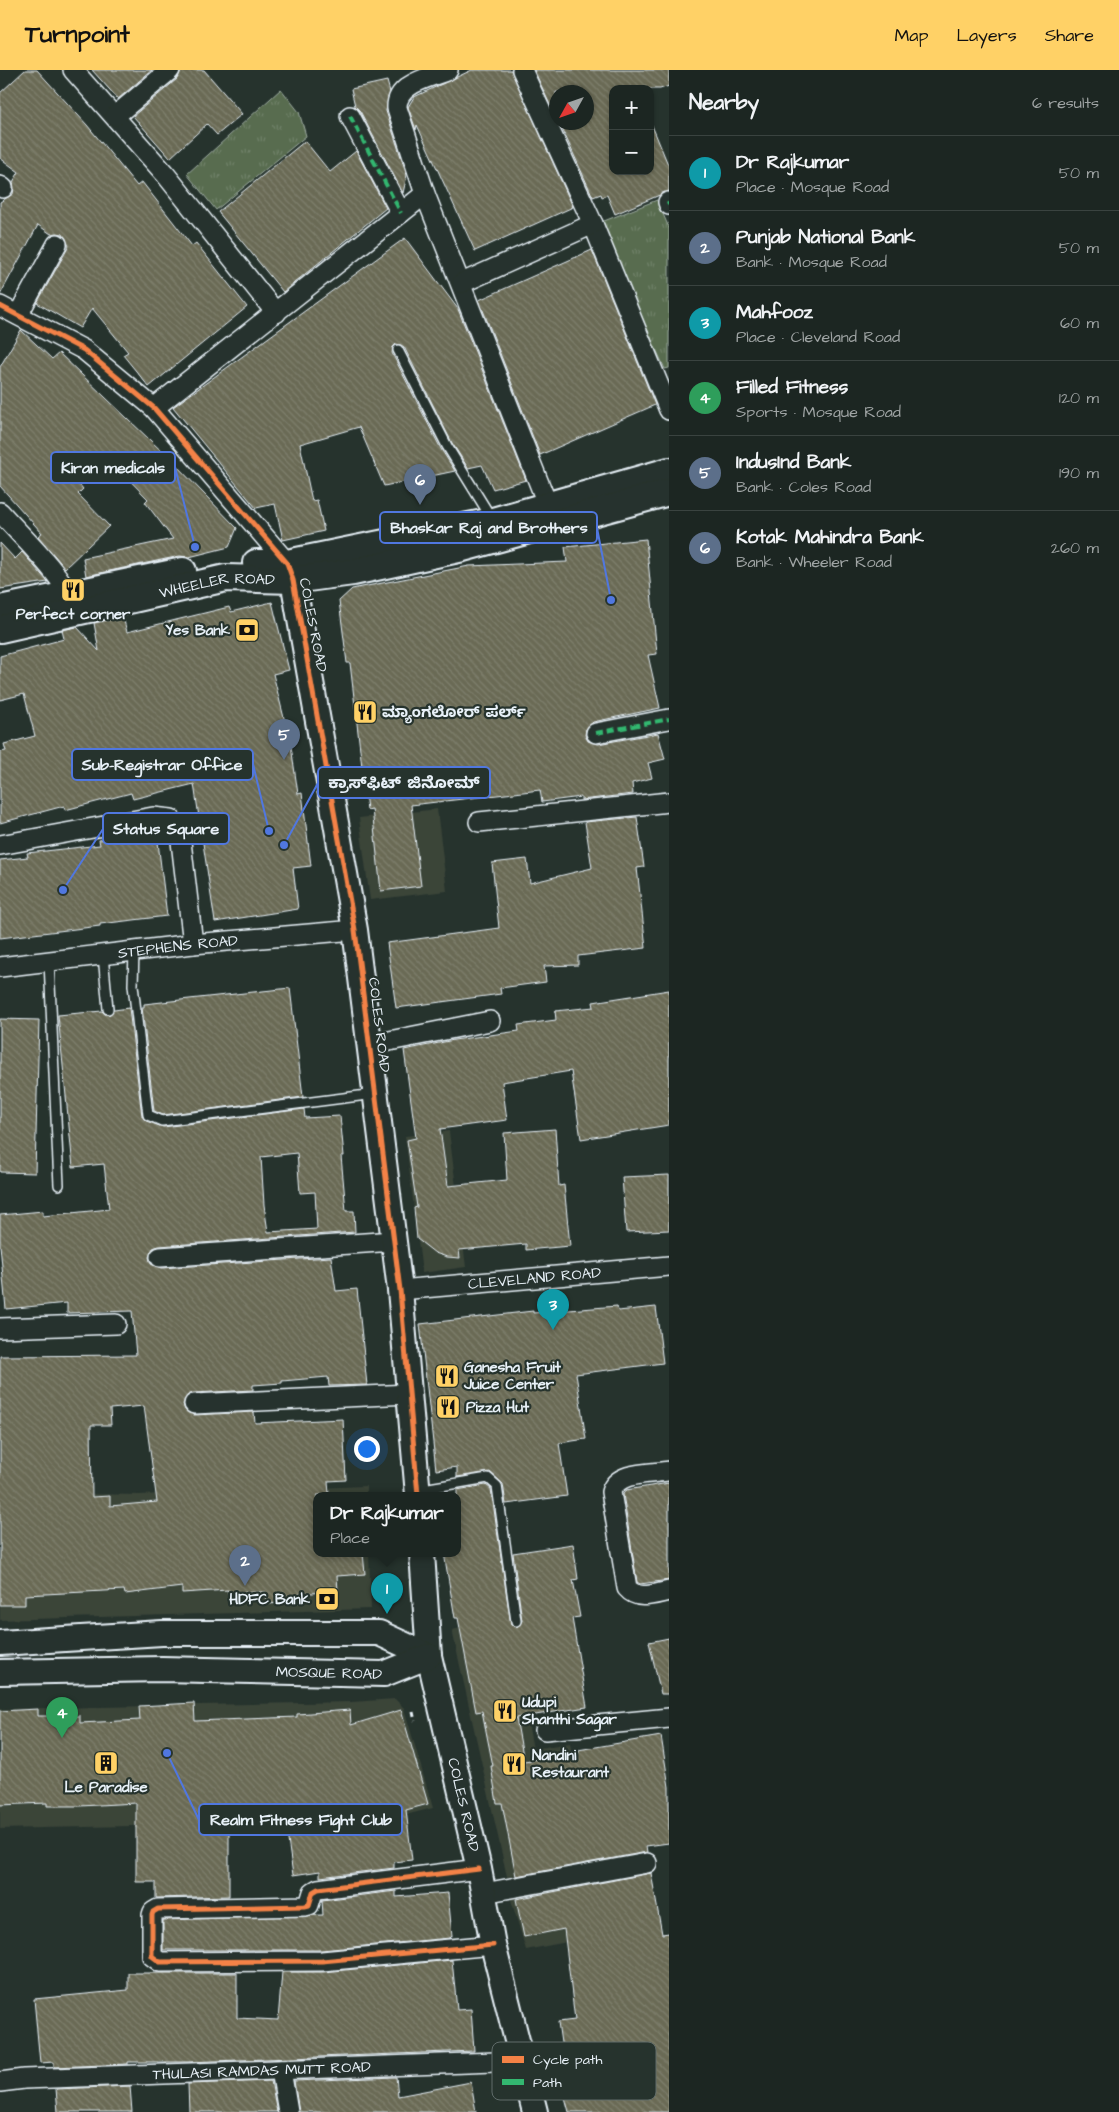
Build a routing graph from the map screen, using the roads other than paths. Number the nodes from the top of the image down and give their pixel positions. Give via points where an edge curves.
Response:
1 (73, 70) edge
2 (170, 70) edge
3 (448, 70) edge
4 (522, 70) edge
5 (115, 116) junction
6 (350, 116) dead end
7 (425, 194) junction
8 (401, 213) junction
9 (593, 224) junction
10 (57, 244) dead end
11 (462, 283) junction
12 (0, 306) edge
13 (276, 313) junction
14 (18, 315) junction
15 (398, 350) dead end
16 (154, 408) junction
17 (669, 410) edge
18 (669, 471) edge
19 (669, 492) edge
20 (548, 506) junction
21 (0, 512) edge
22 (493, 521) junction
23 (290, 571) junction
24 (74, 604) junction
25 (0, 609) edge
26 (0, 629) edge
27 (669, 719) edge
28 (596, 733) dead end
29 (669, 802) edge
30 (479, 822) dead end
31 (0, 845) edge
32 (355, 930) junction
33 (193, 944) junction
34 (134, 951) junction
35 (103, 955) junction
36 (49, 961) junction
37 (0, 967) edge
38 (108, 1009) dead end
39 (490, 1021) dead end
40 (369, 1045) junction
41 (375, 1094) junction
42 (59, 1185) dead end
43 (394, 1241) junction
44 (160, 1257) dead end
45 (669, 1266) edge
46 (400, 1290) junction
47 (116, 1324) dead end
48 (0, 1328) edge
49 (409, 1394) junction
50 (194, 1404) dead end
51 (669, 1471) edge
52 (417, 1492) edge
53 (422, 1557) edge
54 (669, 1591) edge
55 (516, 1621) dead end
56 (0, 1642) edge
57 (429, 1656) junction
58 (0, 1672) edge
59 (669, 1718) edge
60 (545, 1730) dead end
61 (647, 1863) dead end
62 (479, 1869) junction
63 (484, 1893) junction
64 (493, 1945) junction
65 (518, 2042) edge
66 (492, 2062) edge
67 (281, 2070) junction
68 (0, 2082) edge
69 (288, 2112) edge

1 - 5 street
2 - 5 street
3 - 7 street via 405,88 397,101
4 - 9 street
5 - 13 street
6 - 8 street
7 - 8 street
7 - 11 street
8 - 13 street
9 - 11 street
9 - 17 street
10 - 14 street
11 - 20 street
12 - 14 street
13 - 16 street
14 - 16 street via 84,350
15 - 22 lane via 447,446
16 - 23 street
18 - 20 main road, WHEELER ROAD
19 - 23 main road, WHEELER ROAD via 463,548 353,572
20 - 22 main road, WHEELER ROAD
21 - 24 street via 45,562
22 - 23 main road, WHEELER ROAD
23 - 24 main road, WHEELER ROAD via 226,563 132,580
23 - 32 street, COLES ROAD
24 - 25 main road, WHEELER ROAD
24 - 26 main road, WHEELER ROAD
27 - 28 street
29 - 30 street
31 - 33 street via 153,817 171,819 180,833
32 - 33 street, STEPHENS ROAD
32 - 40 street, COLES ROAD
33 - 34 street, STEPHENS ROAD
34 - 35 street, STEPHENS ROAD
34 - 41 lane via 133,985 148,1115 162,1120
35 - 36 street, STEPHENS ROAD
35 - 38 lane
36 - 37 street, STEPHENS ROAD
36 - 42 lane
39 - 40 street
40 - 41 street, COLES ROAD
41 - 43 street, COLES ROAD
43 - 44 street
43 - 46 street, COLES ROAD
45 - 46 street, CLEVELAND ROAD
46 - 49 street, COLES ROAD
47 - 48 street
49 - 50 street
49 - 52 street, COLES ROAD
51 - 54 street via 621,1478 611,1492 627,1588 638,1596
52 - 55 lane via 488,1478 497,1486
53 - 57 street, COLES ROAD
56 - 57 street via 162,1633 379,1633
57 - 58 street, MOSQUE ROAD via 384,1674 162,1668
57 - 62 street, COLES ROAD
59 - 60 street
61 - 63 street
62 - 63 street, COLES ROAD
62 - 64 street via 318,1888 310,1905 304,1906 158,1909 152,1915 152,1956 160,1962 322,1961
63 - 64 street, COLES ROAD
64 - 65 street, COLES ROAD
66 - 67 street, THULASI RAMDAS MUTT ROAD
67 - 68 street, THULASI RAMDAS MUTT ROAD
67 - 69 street

